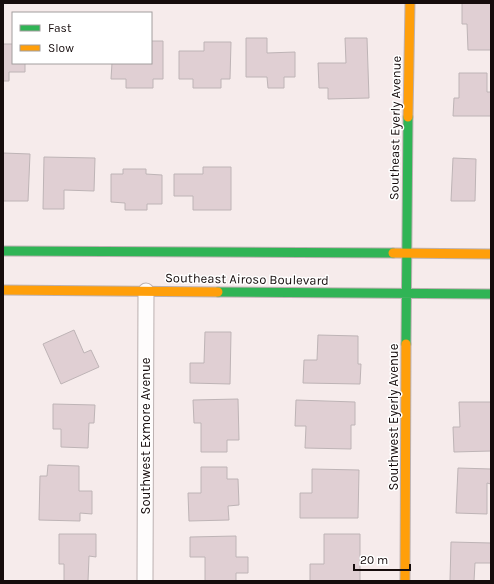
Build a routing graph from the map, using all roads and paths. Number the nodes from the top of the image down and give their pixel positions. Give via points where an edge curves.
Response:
1 (410, 3) edge
2 (3, 251) edge
3 (406, 253) junction
4 (491, 254) edge
5 (3, 290) edge
6 (146, 291) junction
7 (406, 294) junction
8 (491, 294) edge
9 (145, 581) edge
10 (405, 581) edge

1 - 3 main road, Southeast Eyerly Avenue
2 - 3 main road, Southeast Airoso Boulevard
3 - 4 main road, Southeast Airoso Boulevard
3 - 7 main road, Southwest Eyerly Avenue
5 - 6 main road, Southeast Airoso Boulevard
6 - 7 main road, Southeast Airoso Boulevard
6 - 9 street, Southwest Exmore Avenue
7 - 8 main road, Southeast Airoso Boulevard
7 - 10 main road, Southwest Eyerly Avenue

